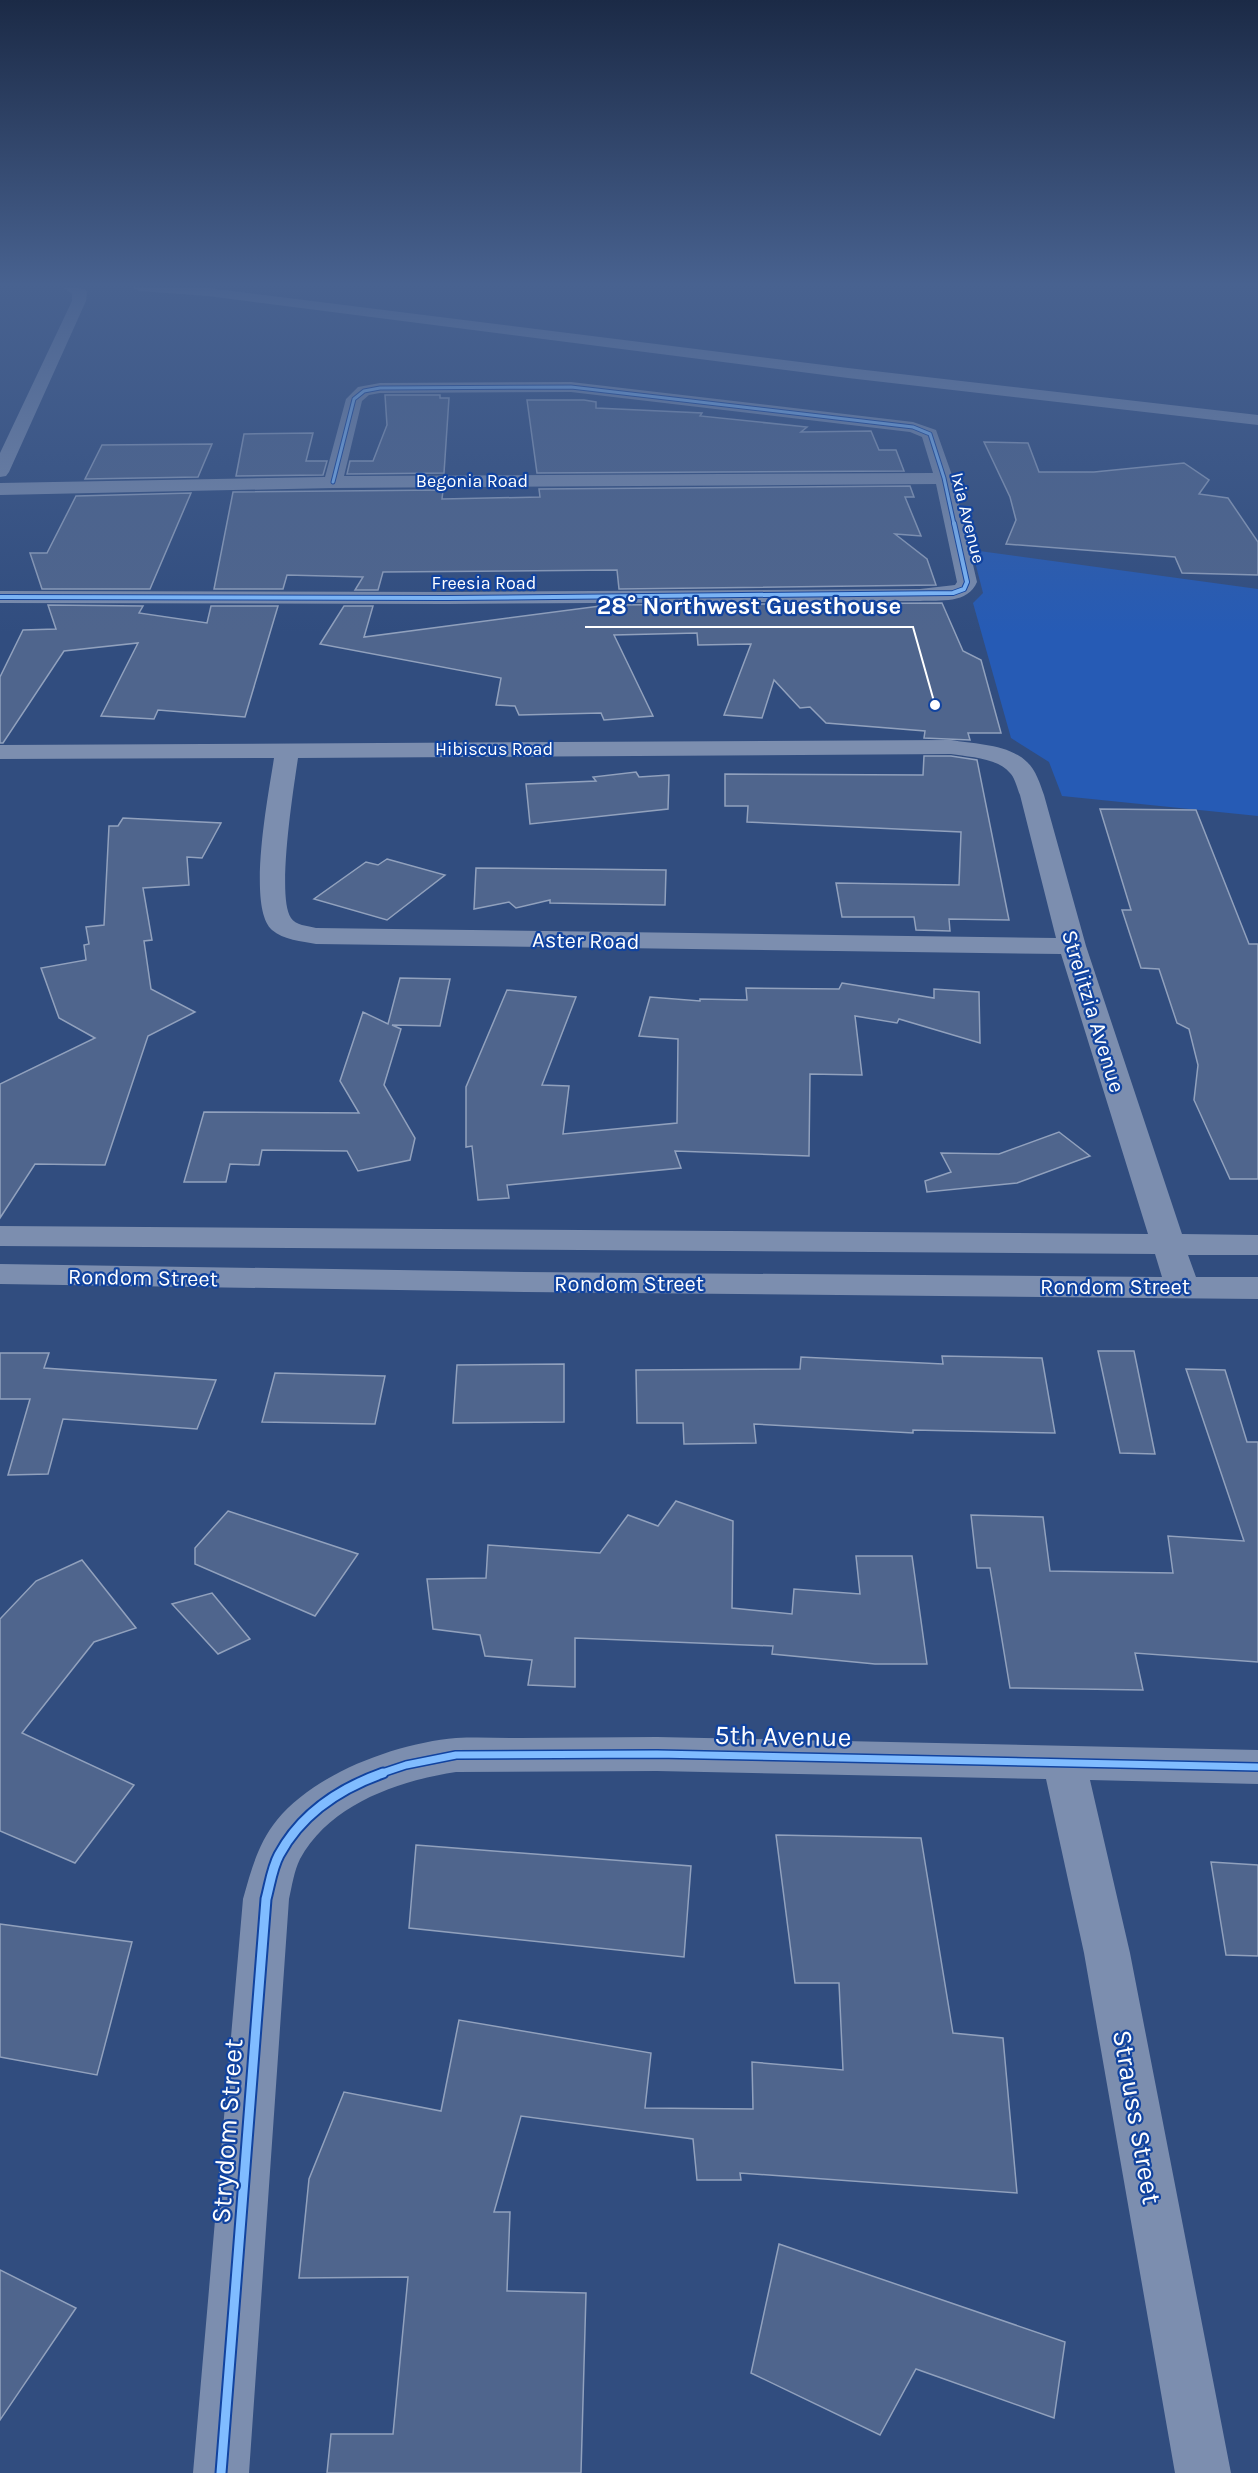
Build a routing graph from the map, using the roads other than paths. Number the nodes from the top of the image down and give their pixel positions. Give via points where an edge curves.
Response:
1 (32, 402) edge
2 (353, 402) edge
3 (700, 402) edge
4 (1105, 402) edge
5 (1258, 420) edge
6 (0, 471) edge
7 (944, 478) junction
8 (333, 482) junction
9 (0, 489) edge
10 (966, 586) joint
11 (0, 597) edge
12 (287, 750) junction
13 (0, 752) edge
14 (988, 753) joint
15 (1072, 945) junction
16 (0, 1236) edge
17 (1168, 1244) junction
18 (1258, 1245) edge
19 (0, 1274) edge
20 (1182, 1287) junction
21 (1258, 1288) edge
22 (1064, 1764) junction
23 (1258, 1767) edge
24 (319, 1808) joint
25 (220, 2473) edge
26 (1203, 2473) edge

1 - 6 street
2 - 8 street, Ixia Avenue
3 - 7 street, Ixia Avenue via 919,429 930,434
4 - 5 street
7 - 8 street, Begonia Road
7 - 10 street, Ixia Avenue
8 - 9 street, Begonia Road
10 - 11 street, Freesia Road via 954,593 920,595
12 - 13 street, Hibiscus Road
12 - 14 street, Hibiscus Road via 961,747
12 - 15 street, Aster Road via 272,910 284,926 305,934
14 - 15 street, Strelitzia Avenue via 1011,761 1024,775
15 - 17 street, Strelitzia Avenue
16 - 17 street, Rondom Street
17 - 18 street, Rondom Street
17 - 20 street, Strelitzia Avenue
19 - 20 street, Rondom Street
20 - 21 street, Rondom Street
22 - 23 street, 5th Avenue
22 - 24 street, 5th Avenue via 657,1754 456,1755 425,1758 395,1767
22 - 26 street, Strauss Street via 1107,1953
24 - 25 street, Strydom Street via 294,1831 279,1856 266,1899

